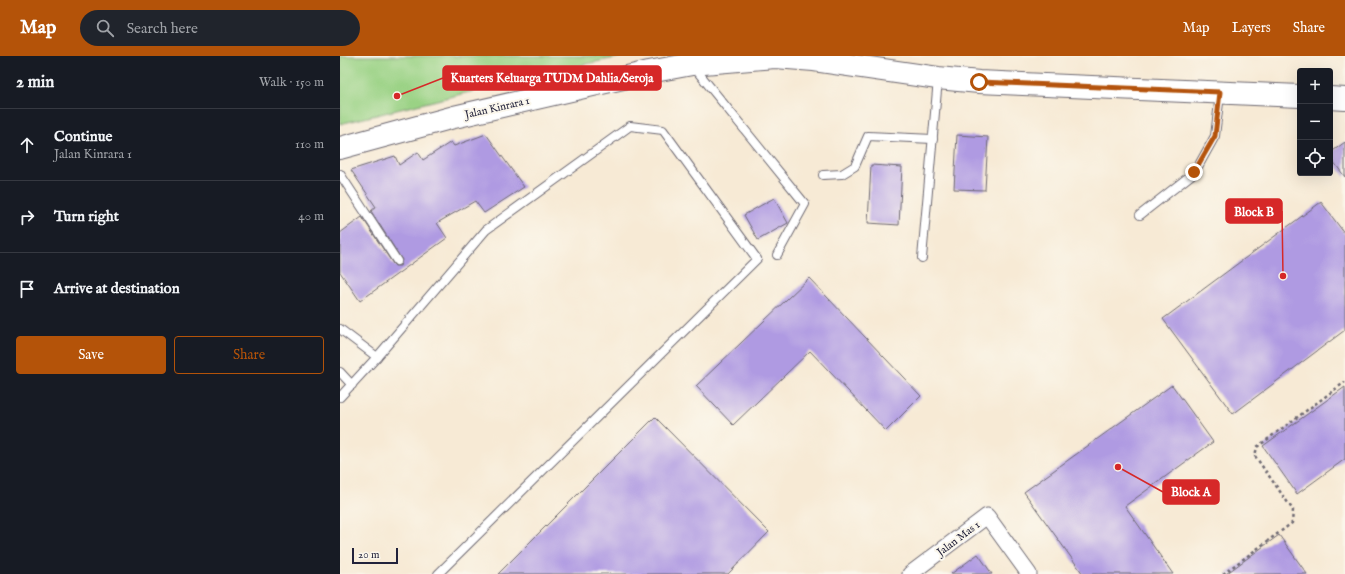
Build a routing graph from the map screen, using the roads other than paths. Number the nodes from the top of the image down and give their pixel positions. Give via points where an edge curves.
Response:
1 (692, 64) junction
2 (938, 78) junction
3 (1220, 92) junction
4 (1297, 96) edge
5 (1333, 98) edge
6 (1345, 99) edge
7 (933, 139) junction
8 (340, 148) edge
9 (340, 174) edge
10 (823, 175) dead end
11 (1140, 215) dead end
12 (777, 255) dead end
13 (922, 258) dead end
14 (398, 261) dead end
15 (340, 329) edge
16 (377, 357) junction
17 (340, 372) edge
18 (352, 385) junction
19 (340, 397) edge
20 (438, 574) edge
21 (910, 574) edge
22 (1028, 574) edge

1 - 2 street, Jalan Kinrara 1 via 775,57 814,60
1 - 8 street, Jalan Kinrara 1 via 454,117
1 - 12 lane via 806,204
2 - 3 street, Jalan Kinrara 1
2 - 7 lane
3 - 4 street, Jalan Kinrara 1
3 - 11 lane via 1215,136 1194,172
5 - 6 street
7 - 10 lane via 868,136 855,166 842,174
7 - 13 lane
9 - 14 lane
15 - 16 lane
16 - 18 lane
16 - 20 lane via 486,230 630,126 663,130 757,259
17 - 18 lane
18 - 19 lane
21 - 22 street, Jalan Mas 1 via 987,516

